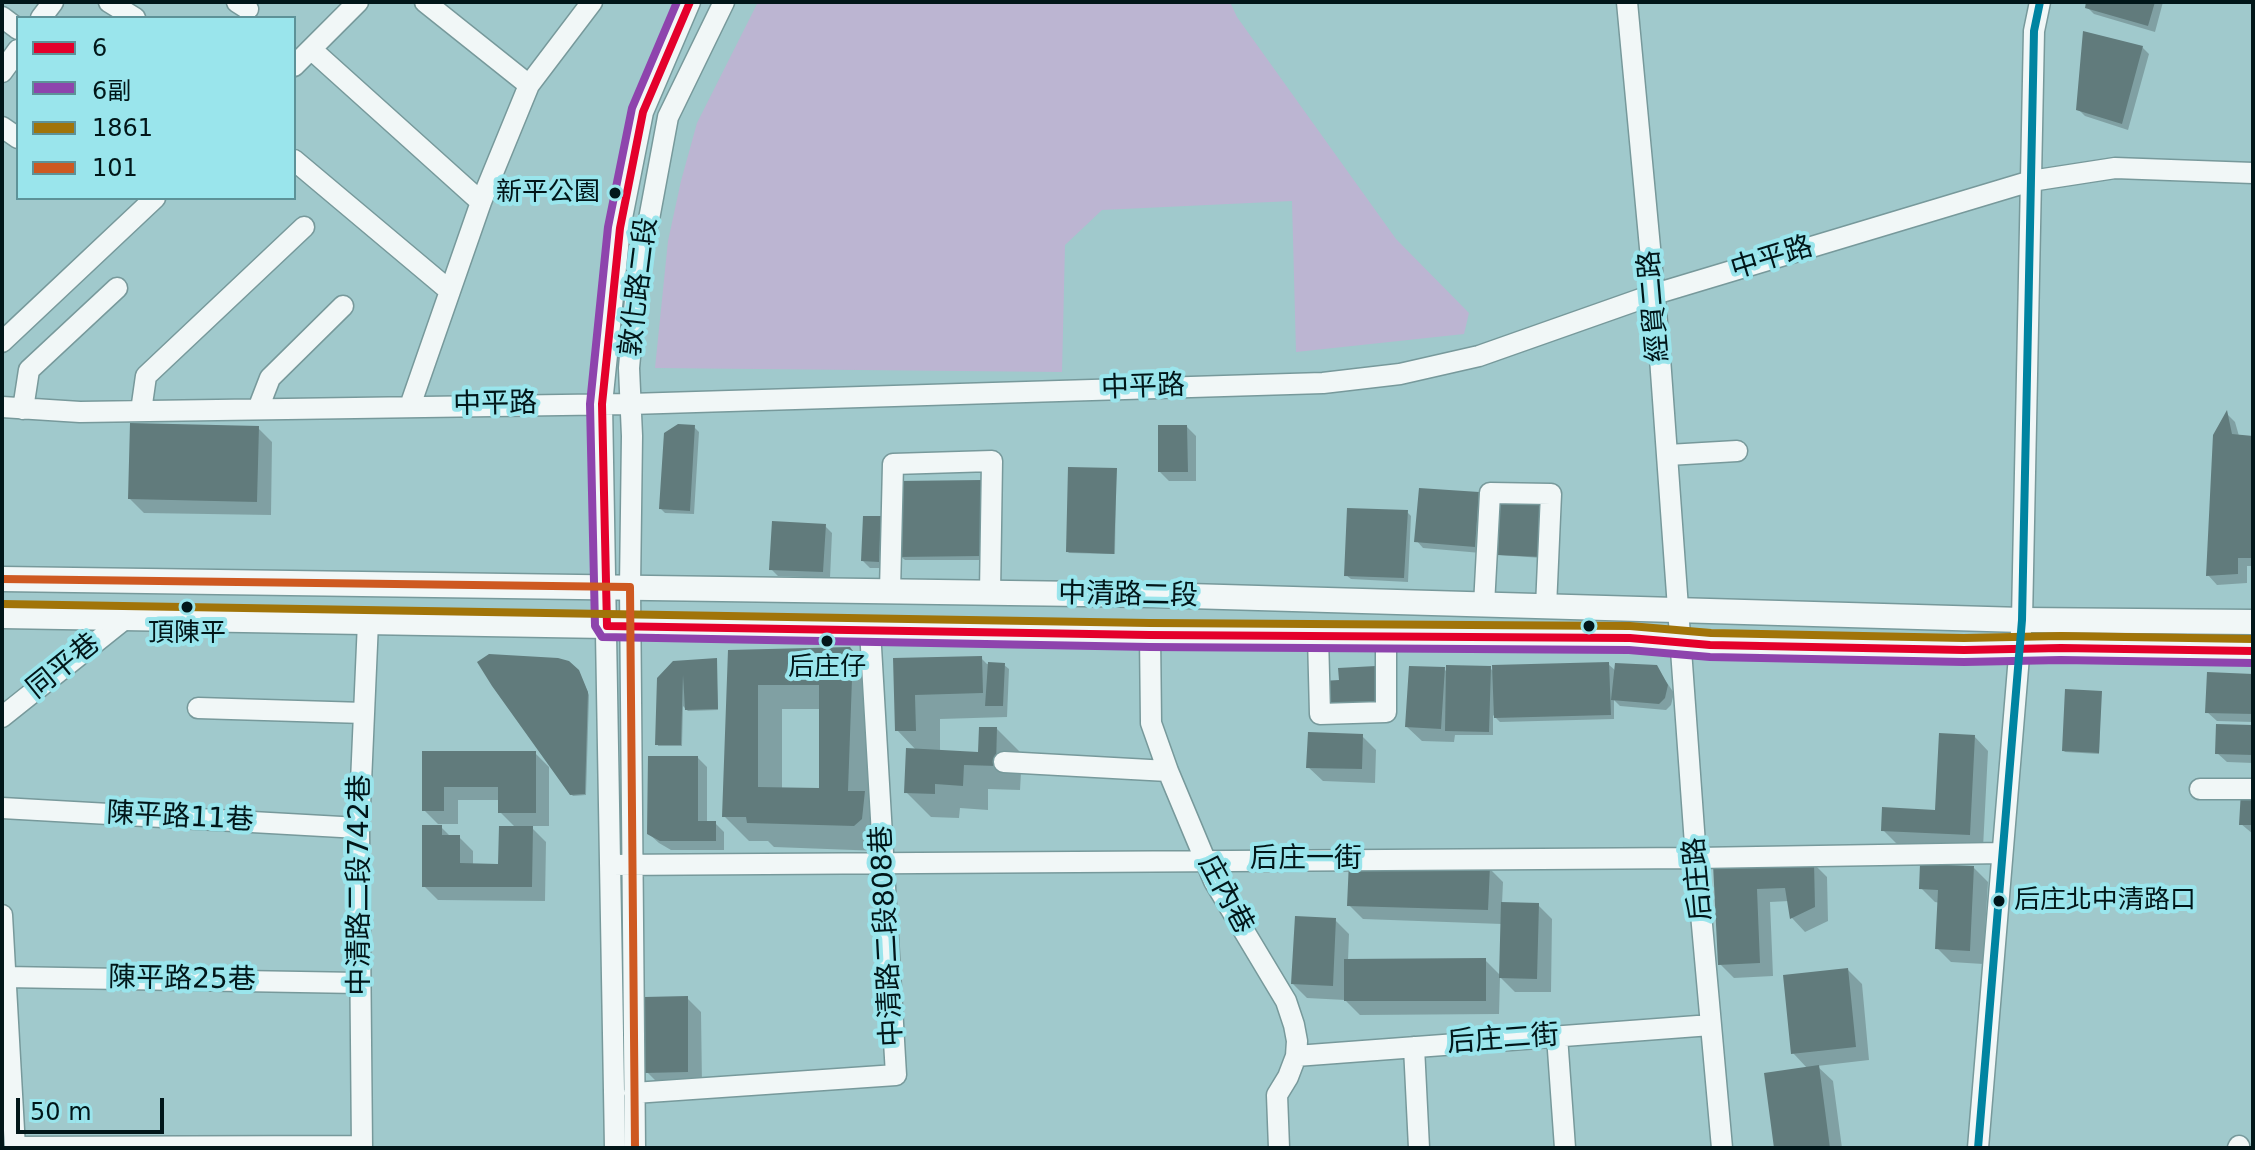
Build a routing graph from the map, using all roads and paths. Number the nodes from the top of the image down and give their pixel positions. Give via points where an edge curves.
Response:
1 (109, 2) edge
2 (358, 2) edge
3 (425, 2) edge
4 (592, 2) edge
5 (690, 2) edge
6 (724, 2) edge
7 (1627, 2) edge
8 (2040, 2) edge
9 (132, 16) edge
10 (311, 49) junction
11 (16, 53) edge
12 (296, 64) edge
13 (2, 72) edge
14 (529, 85) junction
15 (296, 162) edge
16 (2253, 173) edge
17 (2031, 181) junction
18 (153, 200) edge
19 (481, 202) junction
20 (304, 227) dead end
21 (117, 288) dead end
22 (450, 291) junction
23 (1655, 294) junction
24 (343, 306) dead end
25 (2, 342) edge
26 (602, 404) junction
27 (630, 404) junction
28 (410, 406) junction
29 (2, 407) edge
30 (23, 409) junction
31 (258, 409) junction
32 (141, 411) junction
33 (1737, 451) dead end
34 (1668, 455) junction
35 (2, 579) edge
36 (618, 587) junction
37 (890, 591) junction
38 (990, 593) junction
39 (1484, 605) junction
40 (1546, 607) junction
41 (1680, 610) junction
42 (2, 616) edge
43 (126, 618) junction
44 (2022, 620) junction
45 (368, 622) junction
46 (2253, 622) edge
47 (618, 626) junction
48 (870, 630) junction
49 (1150, 635) junction
50 (1318, 636) junction
51 (1386, 636) junction
52 (1682, 643) junction
53 (2018, 651) junction
54 (2253, 651) edge
55 (198, 708) dead end
56 (364, 713) junction
57 (2, 717) edge
58 (1004, 762) dead end
59 (1168, 771) junction
60 (2200, 789) dead end
61 (2253, 789) edge
62 (2, 808) edge
63 (359, 828) junction
64 (2002, 853) junction
65 (1696, 858) junction
66 (1205, 861) junction
67 (883, 863) junction
68 (610, 865) junction
69 (632, 865) junction
70 (2, 915) edge
71 (5, 977) junction
72 (359, 983) junction
73 (1711, 1025) junction
74 (1557, 1036) junction
75 (1414, 1047) junction
76 (1296, 1056) junction
77 (634, 1093) junction
78 (15, 1147) edge
79 (362, 1147) edge
80 (615, 1148) edge
81 (635, 1148) edge
82 (1279, 1148) edge
83 (1419, 1148) edge
84 (1565, 1148) edge
85 (1722, 1148) edge
86 (1978, 1148) edge

1 - 9 street
2 - 10 street
3 - 14 street
4 - 14 street
5 - 26 street, 敦化路二段 via 640,125 620,228
6 - 27 street, 敦化路二段 via 668,117 636,289
7 - 23 street, 經貿二路
8 - 17 street via 2034,31
10 - 12 street
10 - 19 street
11 - 13 street
14 - 19 street
15 - 22 street
16 - 17 street, 中平路 via 2115,168
17 - 23 street, 中平路
17 - 44 street
18 - 25 street
19 - 22 street
20 - 32 street via 146,376
21 - 30 street via 29,370
22 - 28 street
23 - 27 street, 中平路 via 1479,356 1339,381
23 - 34 street, 經貿二路
24 - 31 street via 270,378
26 - 27 street, 中平路
26 - 28 street, 中平路
26 - 36 street, 敦化路二段
27 - 36 street, 敦化路二段
28 - 31 street, 中平路
29 - 30 street, 中平路
30 - 32 street, 中平路
31 - 32 street, 中平路
33 - 34 street
34 - 41 street, 經貿二路
35 - 36 main road, 中清路二段
36 - 37 main road, 中清路二段
36 - 47 street
37 - 38 main road, 中清路二段
37 - 38 street via 893,464 992,461
38 - 39 main road, 中清路二段
39 - 40 main road, 中清路二段
39 - 40 street via 1490,493 1551,494
40 - 41 main road, 中清路二段
41 - 44 main road, 中清路二段
41 - 52 street, 后庄路
42 - 43 main road, 中清路二段
43 - 45 main road, 中清路二段
43 - 57 street, 同平巷
44 - 46 main road, 中清路二段
44 - 53 street
45 - 47 main road, 中清路二段
45 - 56 street, 中清路二段742巷
47 - 48 main road, 中清路二段
47 - 68 street
47 - 69 street
48 - 49 main road, 中清路二段
48 - 67 street, 中清路二段808巷
49 - 50 main road, 中清路二段
49 - 59 street, 庄內巷 via 1151,723
50 - 51 main road, 中清路二段
50 - 51 street via 1320,714 1386,712
51 - 52 main road, 中清路二段
52 - 53 main road, 中清路二段
52 - 65 street, 后庄路
53 - 54 main road, 中清路二段
53 - 64 street
55 - 56 street
56 - 63 street, 中清路二段742巷
58 - 59 street
59 - 66 street, 庄內巷
60 - 61 street
62 - 63 street, 陳平路11巷
63 - 72 street, 中清路二段742巷
64 - 65 street, 后庄一街
64 - 86 street
65 - 66 street, 后庄一街
65 - 73 street, 后庄路
66 - 67 street, 后庄一街
66 - 76 street, 庄內巷 via 1286,1001 1296,1033
67 - 69 street, 后庄一街
67 - 77 street, 中清路二段808巷 via 896,1075
68 - 69 street, 后庄一街
68 - 80 street
69 - 77 street
70 - 71 street
71 - 72 street, 陳平路25巷
71 - 78 street
72 - 79 street, 中清路二段742巷
73 - 74 street, 后庄二街
73 - 85 street, 后庄路
74 - 75 street, 后庄二街
74 - 84 street
75 - 76 street, 后庄二街
75 - 83 street
76 - 82 street via 1277,1095
77 - 81 street
78 - 79 street

